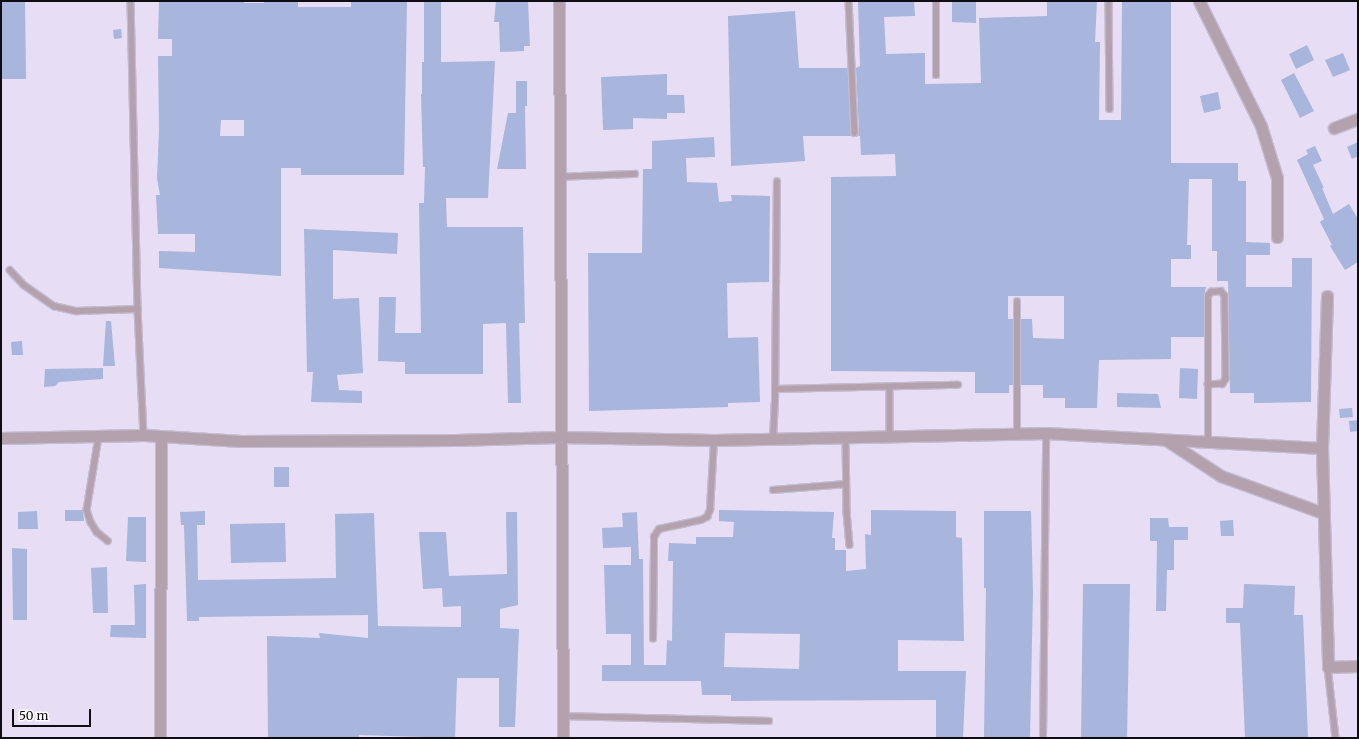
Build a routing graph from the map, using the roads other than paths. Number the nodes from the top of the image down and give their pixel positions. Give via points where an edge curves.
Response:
1 (131, 1) edge
2 (558, 1) edge
3 (849, 1) edge
4 (936, 1) edge
5 (1109, 1) edge
6 (1199, 1) edge
7 (936, 76) dead end
8 (1110, 108) dead end
9 (1358, 119) edge
10 (1334, 128) dead end
11 (855, 133) dead end
12 (635, 174) dead end
13 (559, 177) junction
14 (777, 182) dead end
15 (1277, 237) dead end
16 (10, 270) dead end
17 (1327, 296) dead end
18 (1017, 302) dead end
19 (138, 309) junction
20 (1208, 384) junction
21 (958, 385) dead end
22 (890, 387) junction
23 (775, 389) junction
24 (1046, 433) junction
25 (1017, 434) junction
26 (144, 435) junction
27 (161, 436) junction
28 (890, 436) junction
29 (99, 437) junction
30 (560, 437) junction
31 (846, 437) junction
32 (1, 438) edge
33 (773, 438) junction
34 (714, 440) junction
35 (1166, 440) junction
36 (1208, 442) junction
37 (1322, 448) junction
38 (846, 484) junction
39 (773, 490) dead end
40 (1323, 513) junction
41 (108, 540) dead end
42 (850, 545) dead end
43 (653, 639) dead end
44 (1358, 666) edge
45 (1328, 667) junction
46 (563, 716) junction
47 (769, 721) dead end
48 (160, 738) edge
49 (563, 738) edge
50 (1043, 738) edge
51 (1336, 738) edge

1 - 19 lane
2 - 13 street
3 - 11 lane
4 - 7 lane
5 - 8 lane
6 - 15 street via 1261,126 1277,178
9 - 10 street
12 - 13 lane
13 - 30 street
14 - 23 lane
16 - 19 lane via 24,285 54,306 76,311
17 - 37 street
18 - 25 lane
19 - 26 lane
20 - 20 lane via 1208,296 1211,292 1221,291 1225,296 1226,379 1223,384
20 - 36 lane
21 - 22 lane
22 - 23 lane
22 - 28 lane
23 - 33 lane
24 - 25 street
24 - 35 street
24 - 50 lane
25 - 28 street
26 - 27 street
26 - 29 street
27 - 30 street via 241,441
27 - 48 street
28 - 31 street
29 - 32 street
29 - 41 lane via 88,510 97,532
30 - 34 street
30 - 46 street
31 - 33 street
31 - 38 lane
33 - 34 street
34 - 43 lane via 710,510 707,517 659,529 654,537
35 - 36 street
35 - 40 street via 1221,476
36 - 37 street
37 - 40 street
38 - 39 lane
38 - 42 lane
40 - 45 street
44 - 45 street
45 - 51 lane
46 - 47 lane
46 - 49 street

